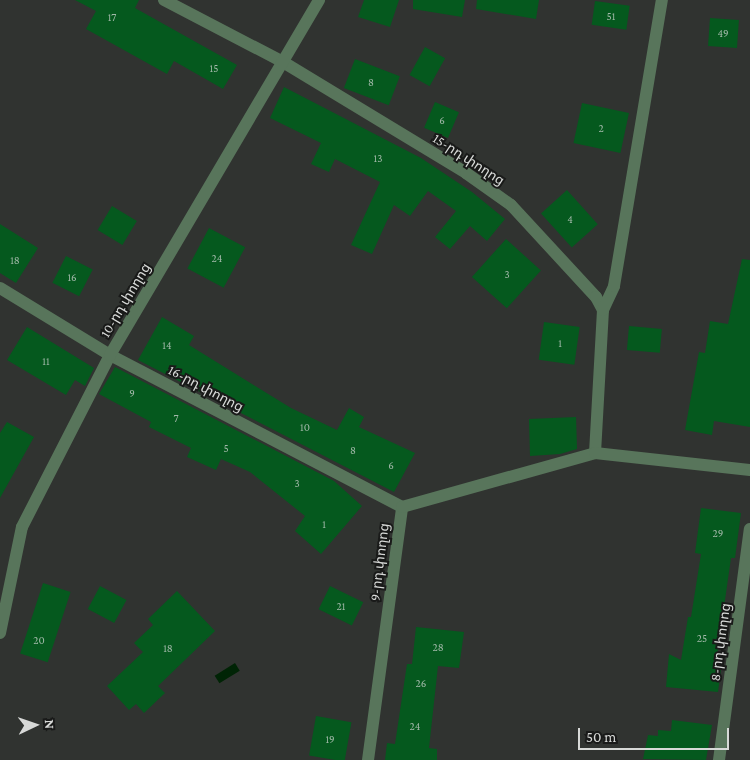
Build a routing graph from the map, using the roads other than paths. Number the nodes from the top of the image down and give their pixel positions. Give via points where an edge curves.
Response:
1 (164, 0) edge
2 (319, 0) edge
3 (662, 0) edge
4 (283, 62) junction
5 (0, 288) edge
6 (603, 310) junction
7 (110, 354) junction
8 (595, 452) junction
9 (750, 470) edge
10 (402, 507) junction
11 (750, 529) edge
12 (0, 633) edge
13 (368, 760) edge
14 (719, 760) edge

1 - 4 street, 15-րդ փողոց
2 - 4 street, 10-րդ փողոց
3 - 6 street via 614,286
4 - 6 street, 15-րդ փողոց via 466,173 511,205 596,297
4 - 7 street, 10-րդ փողոց
5 - 7 street, 16-րդ փողոց
6 - 8 street
7 - 10 street, 16-րդ փողոց
7 - 12 street, 10-րդ փողոց via 22,527
8 - 9 street
8 - 10 street, 9-րդ փողոց
10 - 13 street, 9-րդ փողոց
11 - 14 street, 8-րդ փողոց

